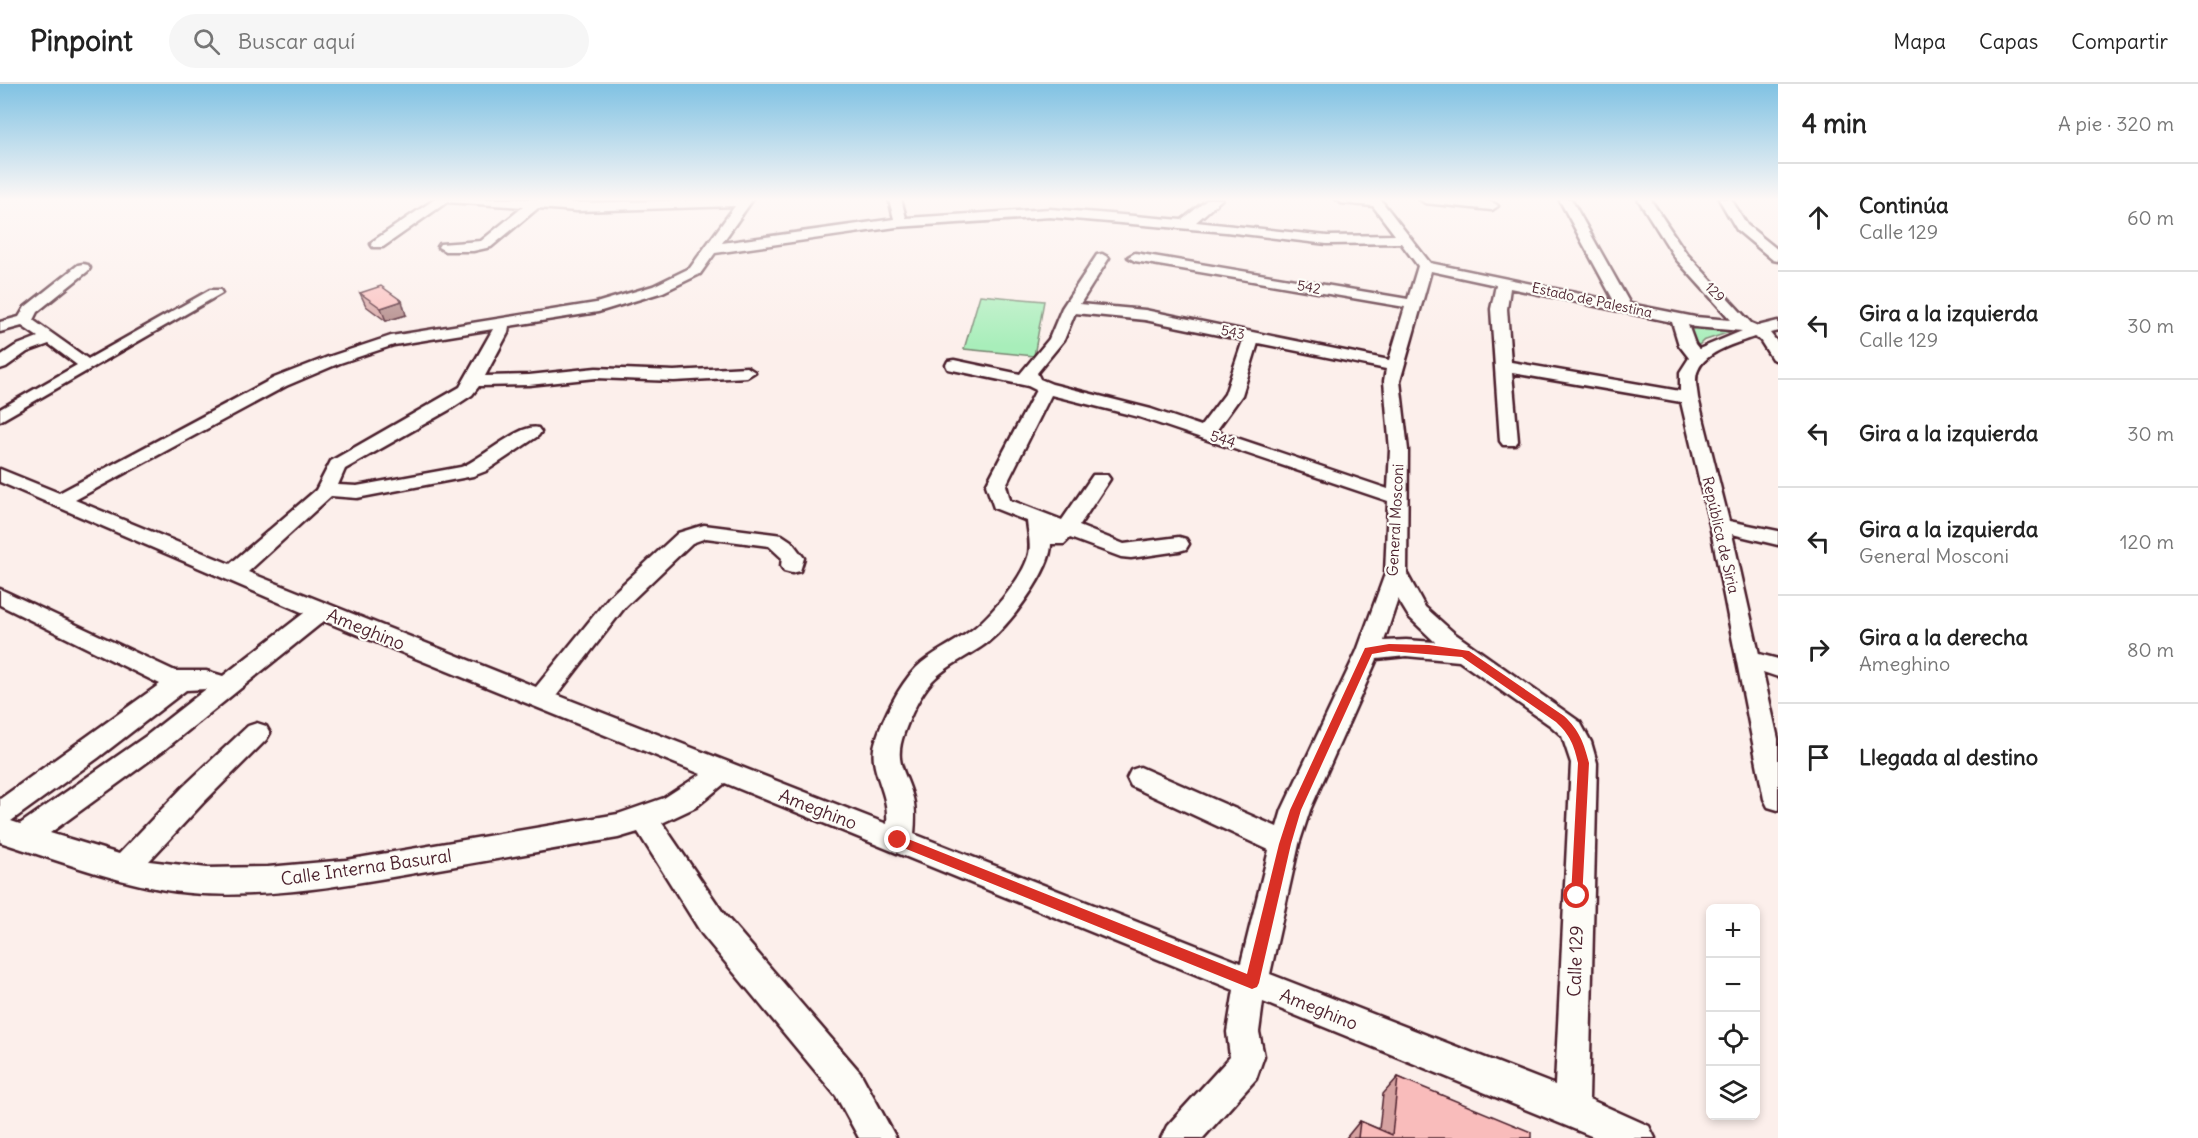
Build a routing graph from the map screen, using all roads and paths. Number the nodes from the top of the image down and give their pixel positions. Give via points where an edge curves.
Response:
1 (717, 248) edge
2 (1410, 248) edge
3 (1592, 248) edge
4 (1676, 248) edge
5 (712, 249) joint
6 (1135, 257) dead end
7 (1102, 258) dead end
8 (1425, 266) junction
9 (83, 268) dead end
10 (1504, 283) junction
11 (215, 293) dead end
12 (1412, 304) junction
13 (1624, 306) junction
14 (1071, 308) junction
15 (1111, 310) junction
16 (1678, 318) junction
17 (25, 320) junction
18 (501, 325) junction
19 (1778, 326) edge
20 (0, 327) edge
21 (1752, 329) junction
22 (1252, 336) junction
23 (50, 338) junction
24 (1056, 340) junction
25 (1778, 356) edge
26 (1698, 358) junction
27 (0, 364) edge
28 (86, 365) junction
29 (954, 365) dead end
30 (1395, 366) junction
31 (1503, 366) junction
32 (747, 372) dead end
33 (474, 381) junction
34 (1040, 385) junction
35 (1689, 398) junction
36 (3, 412) edge
37 (532, 432) dead end
38 (1204, 433) junction
39 (1509, 441) dead end
40 (0, 475) edge
41 (1100, 479) dead end
42 (326, 490) junction
43 (1397, 498) junction
44 (60, 500) junction
45 (1037, 519) junction
46 (1720, 525) junction
47 (1066, 530) junction
48 (1778, 538) edge
49 (1179, 544) dead end
50 (1038, 560) junction
51 (792, 566) dead end
52 (234, 573) junction
53 (1396, 574) junction
54 (0, 596) edge
55 (321, 611) junction
56 (1369, 651) junction
57 (1465, 653) junction
58 (1749, 660) junction
59 (1778, 668) edge
60 (181, 681) junction
61 (225, 685) junction
62 (541, 698) junction
63 (258, 733) dead end
64 (721, 771) junction
65 (1140, 778) dead end
66 (1778, 799) edge
67 (0, 814) edge
68 (645, 820) junction
69 (11, 834) edge
70 (898, 840) junction
71 (1285, 844) junction
72 (124, 868) junction
73 (1252, 983) junction
74 (1571, 1109) junction
75 (878, 1138) edge
76 (1179, 1138) edge
77 (1637, 1138) edge

1 - 5 street
2 - 8 street
3 - 13 street
4 - 21 street, 129
5 - 18 street via 695,271 658,289 598,307
6 - 12 street, 542
7 - 14 street
8 - 10 street, Estado de Palestina
8 - 12 street, General Mosconi
9 - 17 street via 30,310
10 - 13 street, Estado de Palestina
10 - 31 street via 1499,309
11 - 28 street
12 - 30 street, General Mosconi
13 - 16 street, Estado de Palestina
14 - 15 street, 543
14 - 24 street
15 - 22 street, 543
15 - 24 street
16 - 21 street, Estado de Palestina
16 - 26 street via 1687,345
17 - 20 street
17 - 23 street
18 - 33 street
18 - 44 street via 391,341 313,367
19 - 21 street
21 - 25 street, 129 via 1766,337
21 - 26 street
22 - 30 street, 543
22 - 38 street via 1233,395
23 - 27 street
23 - 28 street
24 - 34 street via 1028,373
26 - 35 street, República de Siria via 1689,372
28 - 36 street
29 - 34 street, 544
30 - 43 street, General Mosconi via 1392,381 1399,450
31 - 35 street
31 - 39 street
32 - 33 street via 674,376 596,373
33 - 42 street via 443,406 338,465
34 - 38 street, 544 via 1145,412
34 - 45 street via 1023,435 996,485 1001,504
35 - 46 street, República de Siria
37 - 42 street via 466,472 357,492
38 - 43 street, 544
40 - 44 street, Ameghino
41 - 47 street
42 - 52 street
43 - 53 street, General Mosconi
44 - 52 street, Ameghino
45 - 47 street
45 - 50 street
46 - 48 street
46 - 58 street, República de Siria
47 - 49 street via 1131,552
47 - 50 street
50 - 70 street via 988,629 922,676 892,730 885,751 887,771 900,798
51 - 62 street via 793,558 775,540 695,532 617,602
52 - 55 street, Ameghino
53 - 56 street, General Mosconi
53 - 57 street, Calle 129 via 1417,612
54 - 60 street
55 - 61 street
55 - 62 street, Ameghino
56 - 57 street via 1406,648
56 - 71 street, General Mosconi via 1296,810
57 - 74 street, Calle 129 via 1566,724 1578,742 1584,763
58 - 59 street
58 - 66 street, República de Siria
60 - 61 street via 197,679
60 - 67 street
61 - 69 street via 156,743
62 - 64 street, Ameghino
63 - 72 street
64 - 68 street, Calle Interna Basural via 700,792
64 - 70 street, Ameghino
65 - 71 street
68 - 72 street, Calle Interna Basural via 311,878 207,881 161,877
68 - 75 street via 713,924 848,1084
69 - 72 street, Calle Interna Basural
70 - 73 street, Ameghino
71 - 73 street, General Mosconi
73 - 74 street, Ameghino
73 - 76 street, General Mosconi via 1243,1032 1247,1056 1244,1067
74 - 77 street, Ameghino

